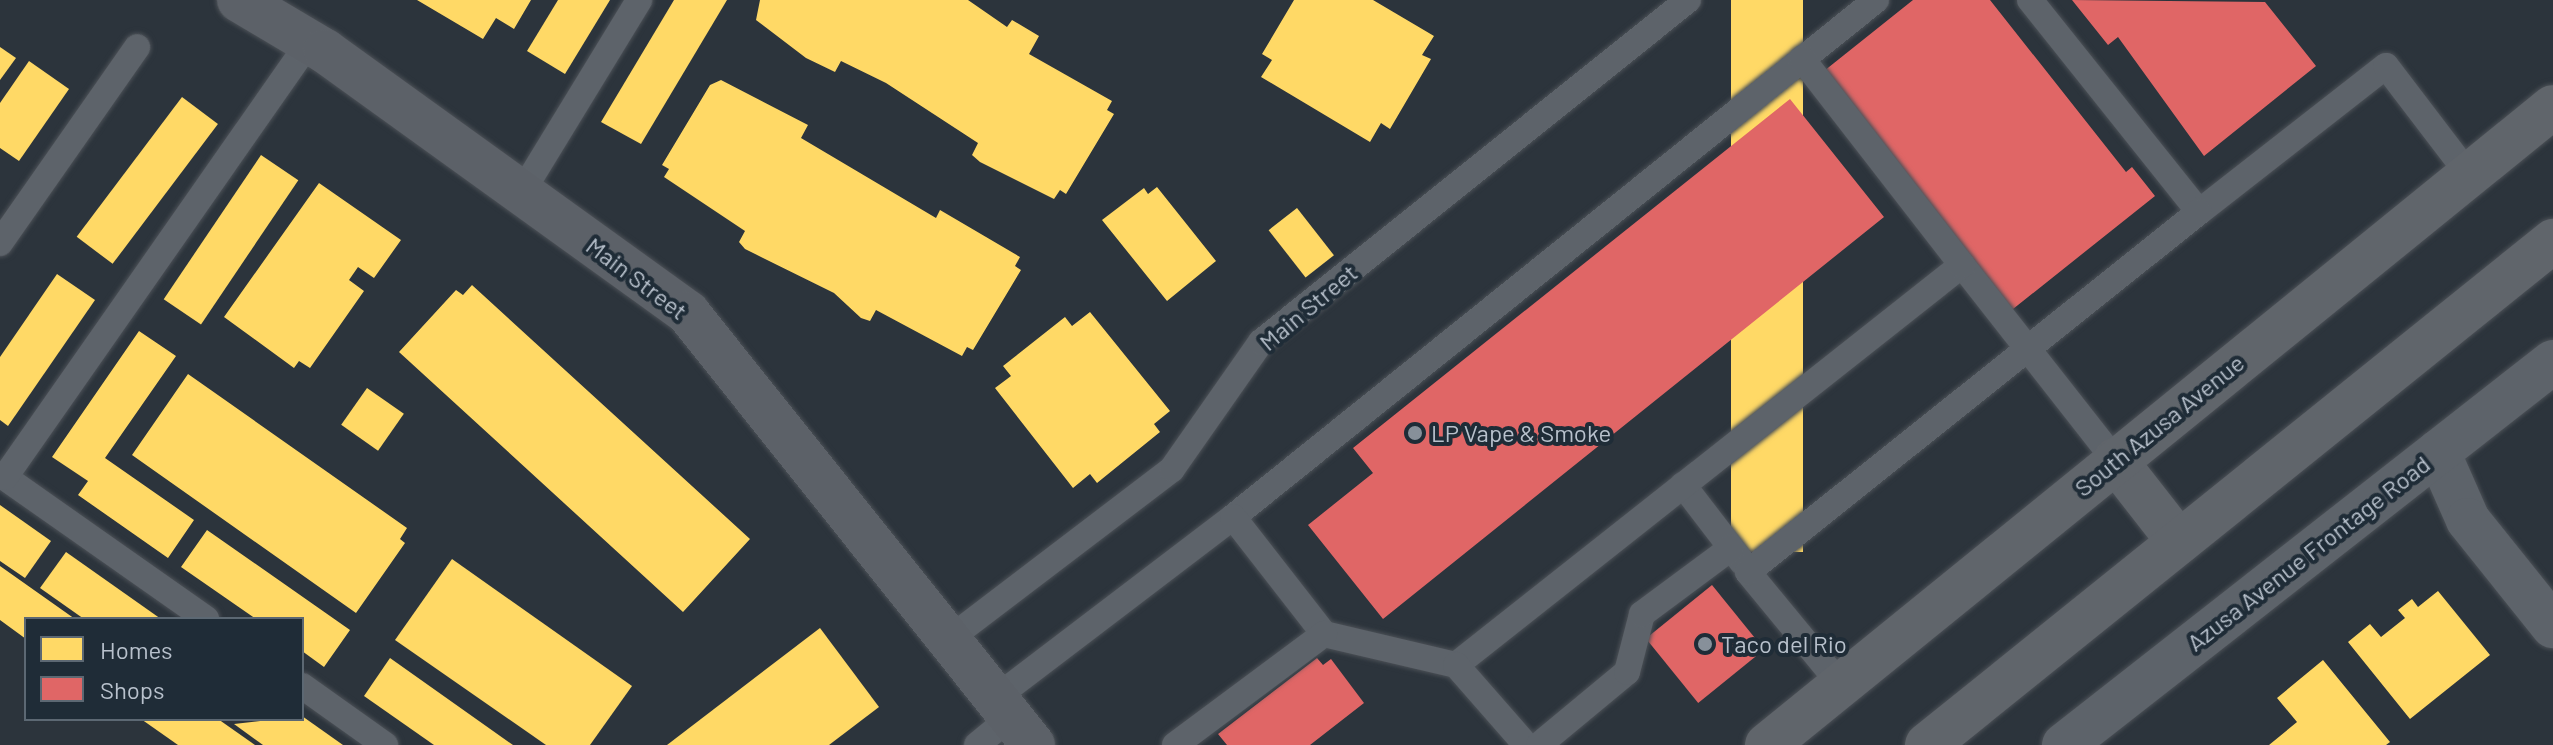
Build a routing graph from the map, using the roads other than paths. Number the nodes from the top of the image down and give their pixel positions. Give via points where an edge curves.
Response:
1 (239, 0) edge
2 (639, 0) edge
3 (1688, 0) edge
4 (1876, 0) edge
5 (2030, 0) edge
6 (310, 41) junction
7 (137, 47) dead end
8 (1802, 59) junction
9 (2553, 107) edge
10 (2469, 175) junction
11 (522, 192) junction
12 (2199, 212) junction
13 (2553, 241) edge
14 (0, 243) edge
15 (1962, 265) junction
16 (2027, 348) junction
17 (2553, 362) edge
18 (2438, 452) junction
19 (2115, 460) junction
20 (2, 475) edge
21 (1683, 485) junction
22 (1233, 517) junction
23 (2179, 542) junction
24 (1731, 548) junction
25 (1748, 572) junction
26 (203, 617) edge
27 (2553, 626) edge
28 (1324, 634) junction
29 (953, 636) junction
30 (1456, 665) junction
31 (1841, 685) junction
32 (304, 687) edge
33 (1014, 719) edge
34 (385, 745) edge
35 (977, 745) edge
36 (1175, 745) edge
37 (1526, 745) edge
38 (1539, 745) edge
39 (1767, 745) edge
40 (1927, 745) edge
41 (2064, 745) edge

1 - 6 street, Main Street
2 - 11 lane
3 - 29 lane, Main Street via 1261,342 1172,469
4 - 8 lane
5 - 12 lane
6 - 11 street, Main Street
6 - 20 lane
7 - 14 lane
8 - 15 lane
8 - 22 lane
9 - 10 main road, South Azusa Avenue
10 - 12 lane via 2386,66
10 - 19 main road, South Azusa Avenue
11 - 29 street, Main Street via 688,313
12 - 16 lane
13 - 23 main road
15 - 16 lane
15 - 21 lane
16 - 19 lane
16 - 25 lane
17 - 18 street, Azusa Avenue Frontage Road
18 - 27 street via 2468,520
18 - 41 street, Azusa Avenue Frontage Road
19 - 23 main road
19 - 31 main road, South Azusa Avenue
20 - 26 lane
21 - 24 lane
21 - 30 lane
22 - 28 lane
22 - 33 lane
23 - 40 main road
24 - 25 lane
24 - 38 lane via 1642,614 1627,672
25 - 31 lane
28 - 30 lane
28 - 36 lane
29 - 33 street, Main Street
30 - 37 lane
31 - 39 main road, South Azusa Avenue
32 - 34 lane
33 - 35 lane

